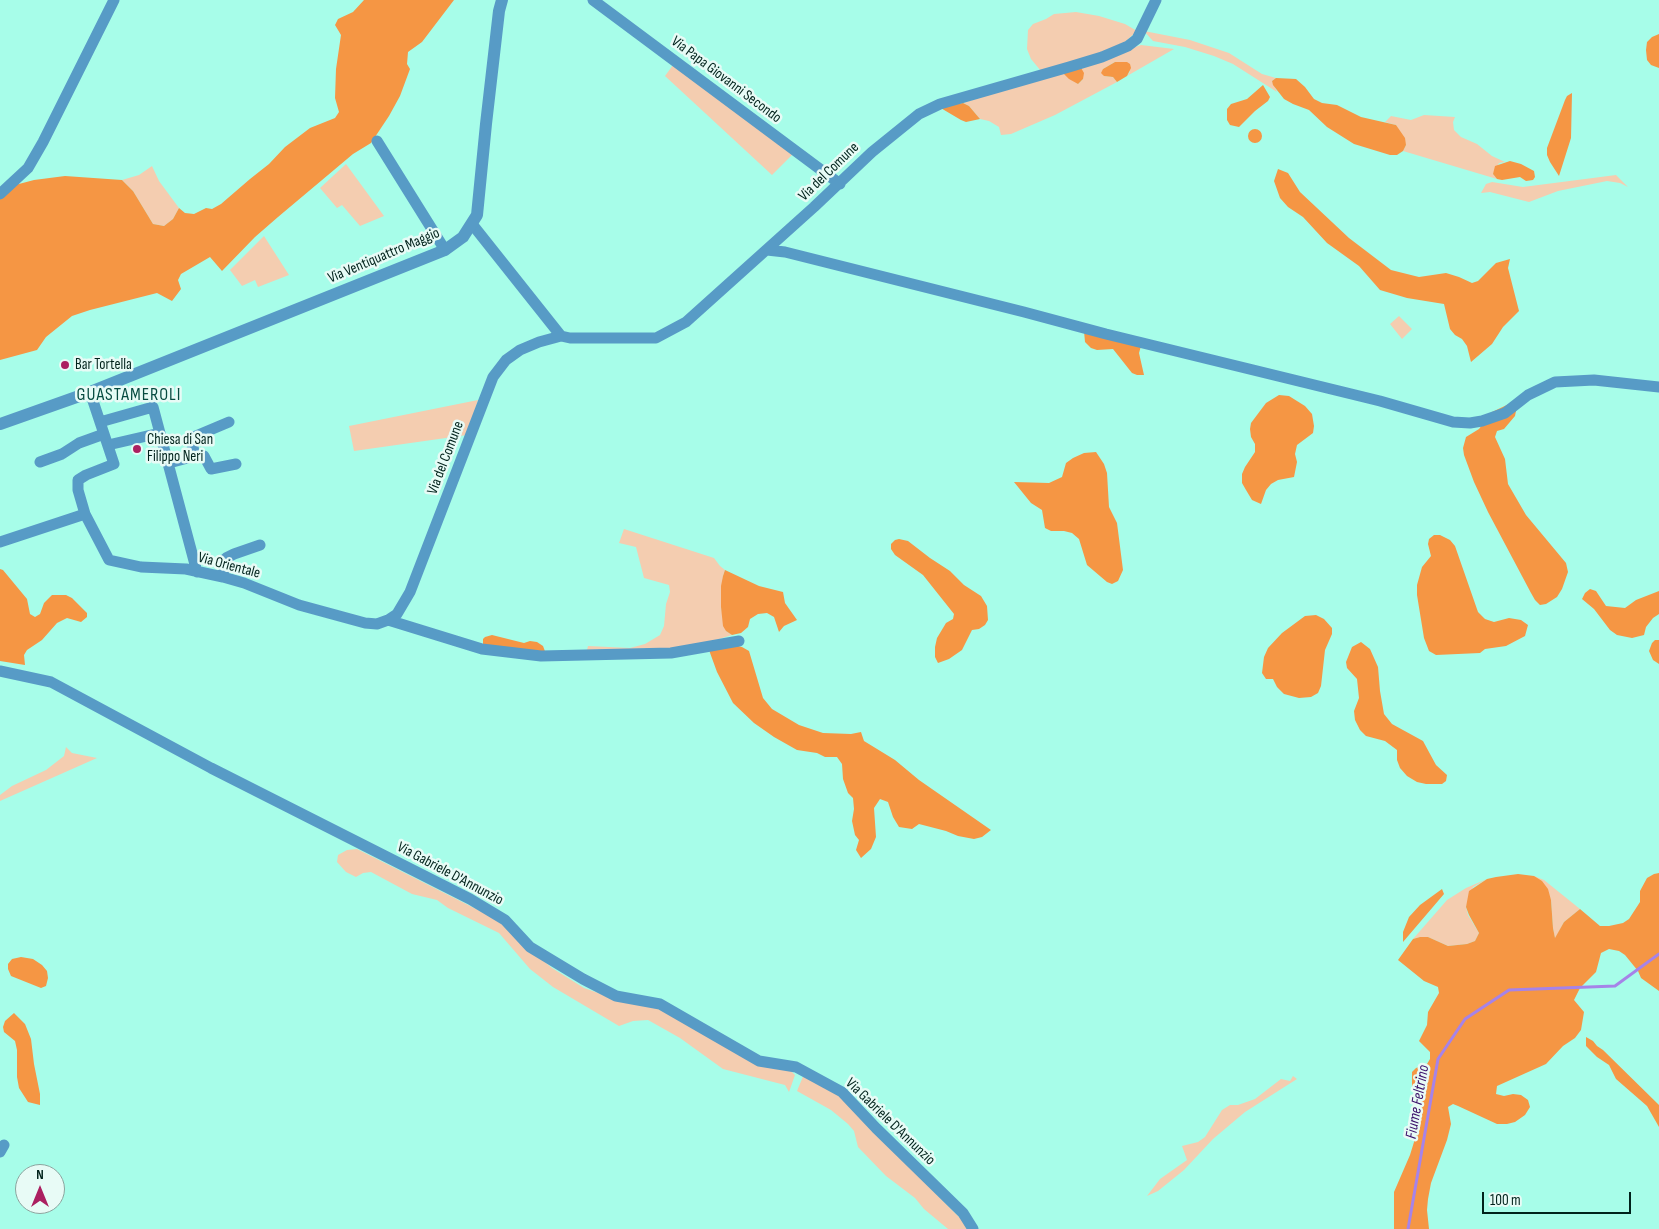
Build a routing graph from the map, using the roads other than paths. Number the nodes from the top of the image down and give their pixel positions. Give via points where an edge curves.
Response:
1 (114, 0) edge
2 (502, 0) edge
3 (593, 0) edge
4 (1156, 0) edge
5 (377, 141) dead end
6 (840, 184) junction
7 (0, 194) edge
8 (472, 224) junction
9 (445, 250) junction
10 (766, 250) junction
11 (562, 336) junction
12 (1659, 387) edge
13 (90, 392) junction
14 (100, 422) junction
15 (229, 422) dead end
16 (0, 424) edge
17 (160, 433) junction
18 (106, 439) junction
19 (195, 456) junction
20 (40, 462) dead end
21 (169, 463) junction
22 (236, 464) dead end
23 (85, 514) junction
24 (0, 542) edge
25 (260, 545) dead end
26 (197, 572) junction
27 (223, 577) junction
28 (388, 620) junction
29 (739, 641) dead end
30 (0, 670) edge
31 (973, 1229) edge

1 - 7 street via 28,168
2 - 8 street, Via Ventiquattro Maggio via 477,215
3 - 6 street, Via Papa Giovanni Secondo
4 - 6 street, Via del Comune via 1136,39 1128,46 1102,57 940,104 919,114 872,152
5 - 9 street
6 - 10 street, Via del Comune
8 - 9 street, Via Ventiquattro Maggio via 463,237
8 - 11 street
9 - 13 street, Via Ventiquattro Maggio
10 - 11 street, Via del Comune via 686,322 656,338
10 - 12 street via 795,254 1380,401 1452,422 1470,423 1505,413 1528,395 1555,382 1594,380
11 - 28 street, Via del Comune via 520,350 506,360 493,377 410,592 397,614
13 - 14 street
13 - 16 street, Via Ventiquattro Maggio
14 - 17 street via 153,407
14 - 18 street
15 - 19 street via 191,438
17 - 18 street
17 - 21 street
18 - 20 street via 79,444
18 - 23 street via 114,464 78,480
19 - 21 street
19 - 22 street via 204,456 211,469
21 - 26 street
23 - 24 street
23 - 26 street, Via Orientale via 109,560 140,567
25 - 27 street via 226,558
26 - 27 street, Via Orientale
27 - 28 street, Via Orientale via 330,614 365,623 377,624
28 - 29 street via 482,649 542,656 671,653
30 - 31 street, Via Gabriele D'Annunzio via 51,682 211,768 470,899 506,920 530,947 616,996 660,1004 759,1061 796,1067 842,1092 962,1213

